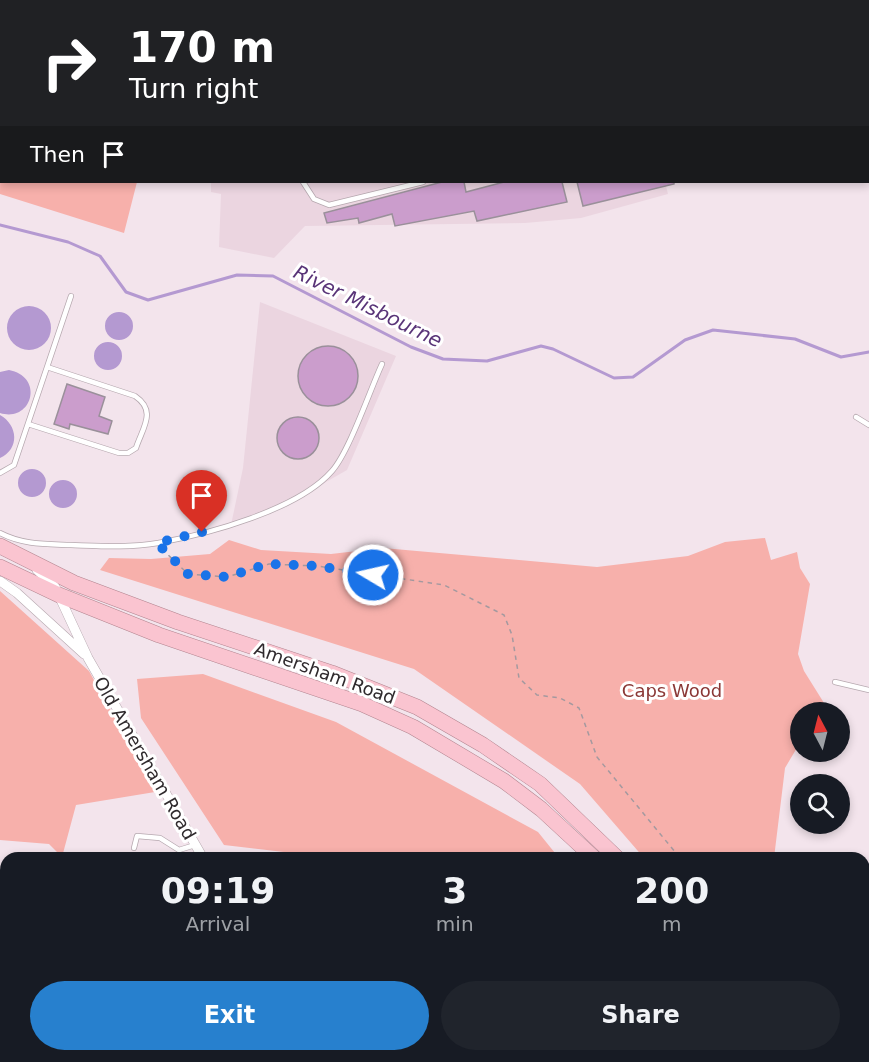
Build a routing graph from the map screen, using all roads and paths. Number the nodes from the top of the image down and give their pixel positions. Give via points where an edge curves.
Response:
1 (304, 183) edge
2 (419, 183) edge
3 (71, 296) dead end
4 (382, 364) dead end
5 (47, 366) junction
6 (856, 417) dead end
7 (28, 424) junction
8 (869, 425) edge
9 (0, 473) edge
10 (0, 533) edge
11 (157, 543) junction
12 (0, 546) edge
13 (20, 557) junction
14 (0, 567) edge
15 (0, 581) edge
16 (59, 595) junction
17 (88, 658) junction
18 (835, 682) dead end
19 (869, 690) edge
20 (195, 845) junction
21 (134, 848) dead end
22 (199, 852) edge
23 (588, 852) edge
24 (610, 852) edge
25 (675, 852) edge
26 (825, 1062) edge
27 (831, 1062) edge

1 - 2 lane via 314,199 328,206
3 - 5 lane
4 - 11 lane via 338,463 316,487 299,498 225,527
5 - 7 lane
5 - 7 lane via 140,399 148,412 136,448 128,453
6 - 8 lane
7 - 9 lane via 14,465
10 - 11 lane via 15,541 37,544 117,547
11 - 25 path via 188,574 227,577 268,564 317,566 444,585 504,615 512,635 519,678 537,695 560,698 579,708 597,757
12 - 13 highway, Amersham Road
13 - 16 street, Old Amersham Road via 45,576
13 - 24 highway, Amersham Road via 74,583 332,673 417,707 540,784
14 - 16 highway
15 - 17 street, Old Amersham Road
16 - 17 street, Old Amersham Road
16 - 23 highway via 159,635 362,704 413,728 504,781 542,808
17 - 20 street, Old Amersham Road
18 - 19 lane
20 - 21 lane via 179,850 160,838 137,836
20 - 22 street, Old Amersham Road
26 - 27 street

